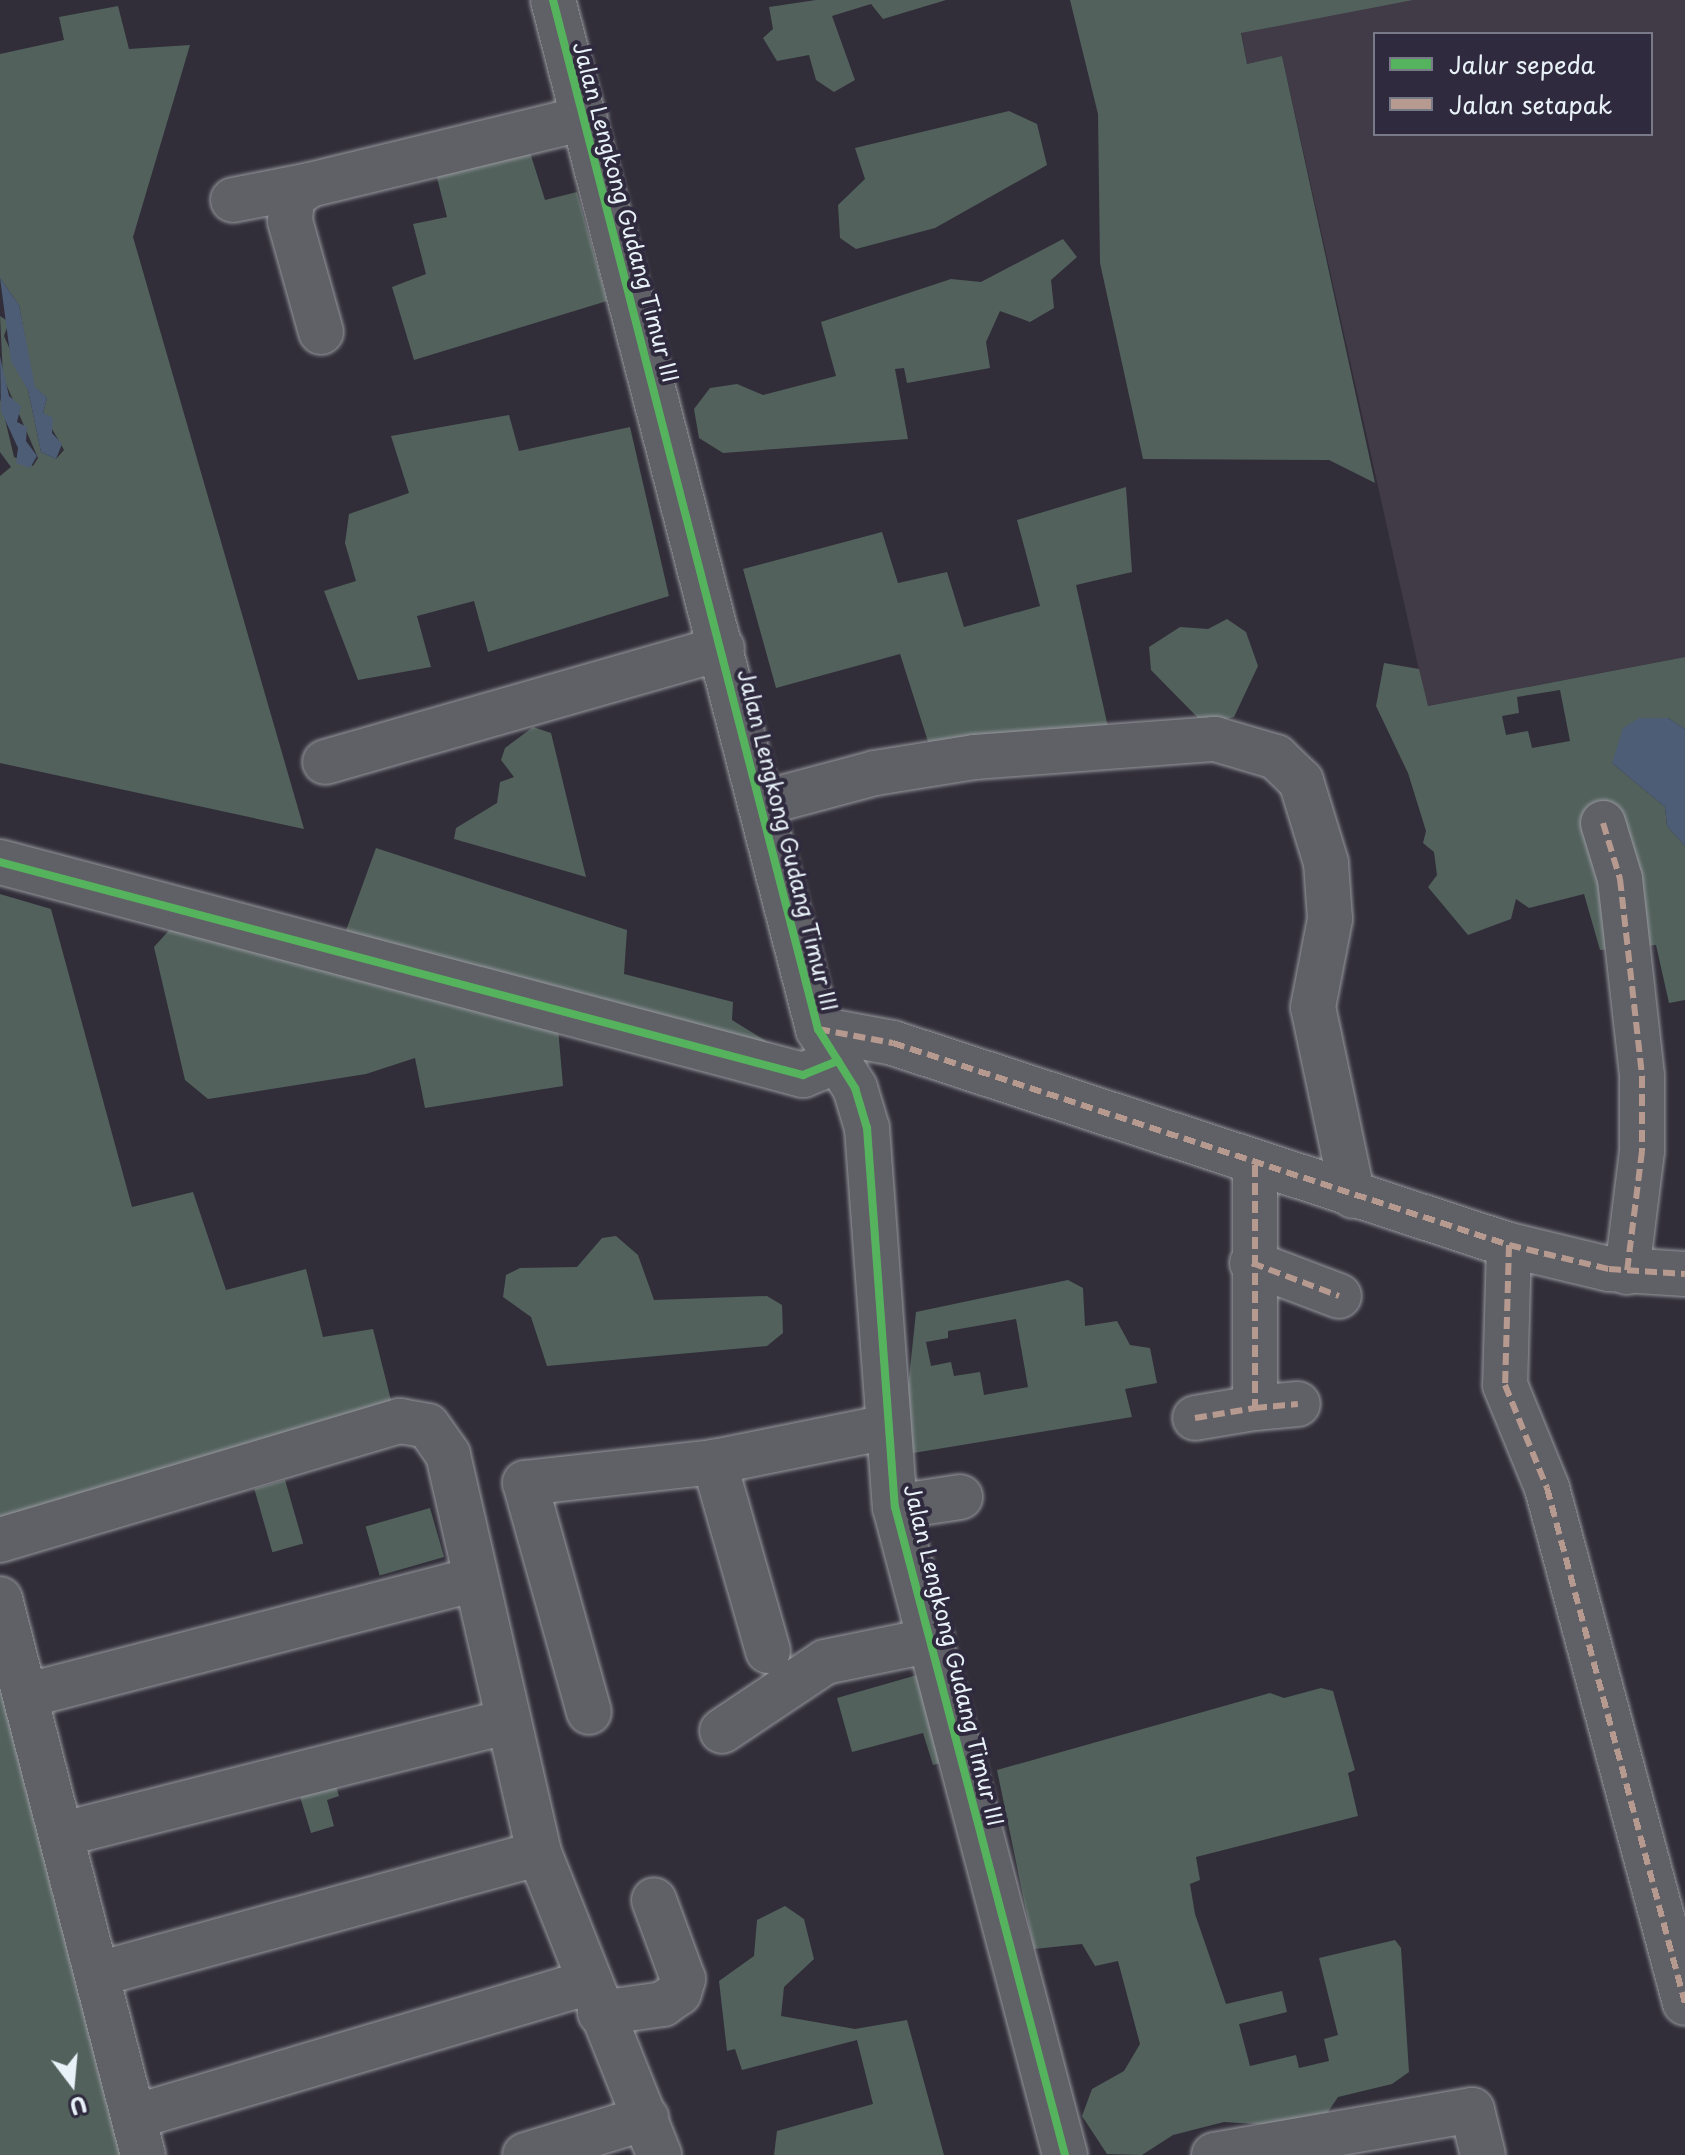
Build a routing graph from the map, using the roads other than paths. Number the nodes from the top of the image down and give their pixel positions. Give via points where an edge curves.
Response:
1 (553, 0) edge
2 (585, 118) junction
3 (310, 185) junction
4 (233, 200) dead end
5 (321, 332) dead end
6 (722, 648) junction
7 (325, 762) dead end
8 (763, 803) junction
9 (1603, 823) dead end
10 (0, 862) edge
11 (828, 1045) junction
12 (1255, 1165) junction
13 (1353, 1196) junction
14 (1509, 1245) junction
15 (1252, 1263) junction
16 (1627, 1272) junction
17 (1684, 1277) edge
18 (1339, 1296) dead end
19 (1195, 1418) dead end
20 (887, 1427) junction
21 (714, 1462) junction
22 (960, 1497) dead end
23 (895, 1507) junction
24 (0, 1540) edge
25 (472, 1580) junction
26 (0, 1599) edge
27 (932, 1640) junction
28 (768, 1651) dead end
29 (28, 1695) junction
30 (589, 1712) dead end
31 (508, 1721) junction
32 (722, 1731) dead end
33 (63, 1834) junction
34 (539, 1853) junction
35 (654, 1900) dead end
36 (98, 1974) junction
37 (1683, 1989) edge
38 (593, 1998) junction
39 (139, 2136) edge
40 (652, 2137) edge
41 (1274, 2149) edge
42 (525, 2155) edge
43 (1065, 2155) edge
44 (1214, 2155) edge
45 (1483, 2155) edge

1 - 2 street, Jalan Lengkong Gudang Timur III
2 - 3 street
2 - 6 street, Jalan Lengkong Gudang Timur III
3 - 4 street
3 - 5 street via 292,197 290,221
6 - 7 street
6 - 8 street, Jalan Lengkong Gudang Timur III
8 - 11 street, Jalan Lengkong Gudang Timur III
8 - 13 street via 875,773 975,757 1215,739 1244,742 1276,757 1301,781 1326,863 1330,919 1313,1007
9 - 16 street via 1620,879 1642,1076
10 - 11 street via 803,1075
11 - 12 street via 908,1047
11 - 20 street, Jalan Lengkong Gudang Timur III via 867,1128
12 - 13 street
12 - 15 street
13 - 14 street
14 - 16 street
14 - 37 street via 1505,1385 1547,1488
15 - 18 street
15 - 19 street via 1277,1406
16 - 17 street
20 - 21 street
20 - 23 street, Jalan Lengkong Gudang Timur III
21 - 28 street
21 - 30 street via 525,1483
22 - 23 street
23 - 27 street, Jalan Lengkong Gudang Timur III
24 - 25 street via 400,1421 428,1426 448,1455
25 - 29 street
25 - 31 street
26 - 29 street
27 - 32 street via 825,1662
27 - 43 street, Jalan Lengkong Gudang Timur III
29 - 33 street
31 - 33 street
31 - 34 street
33 - 36 street
34 - 36 street
34 - 38 street
35 - 38 street via 683,1979 679,1993 663,2004
36 - 39 street
38 - 39 street
38 - 40 street
40 - 42 street
41 - 44 street
41 - 45 street via 1472,2110

